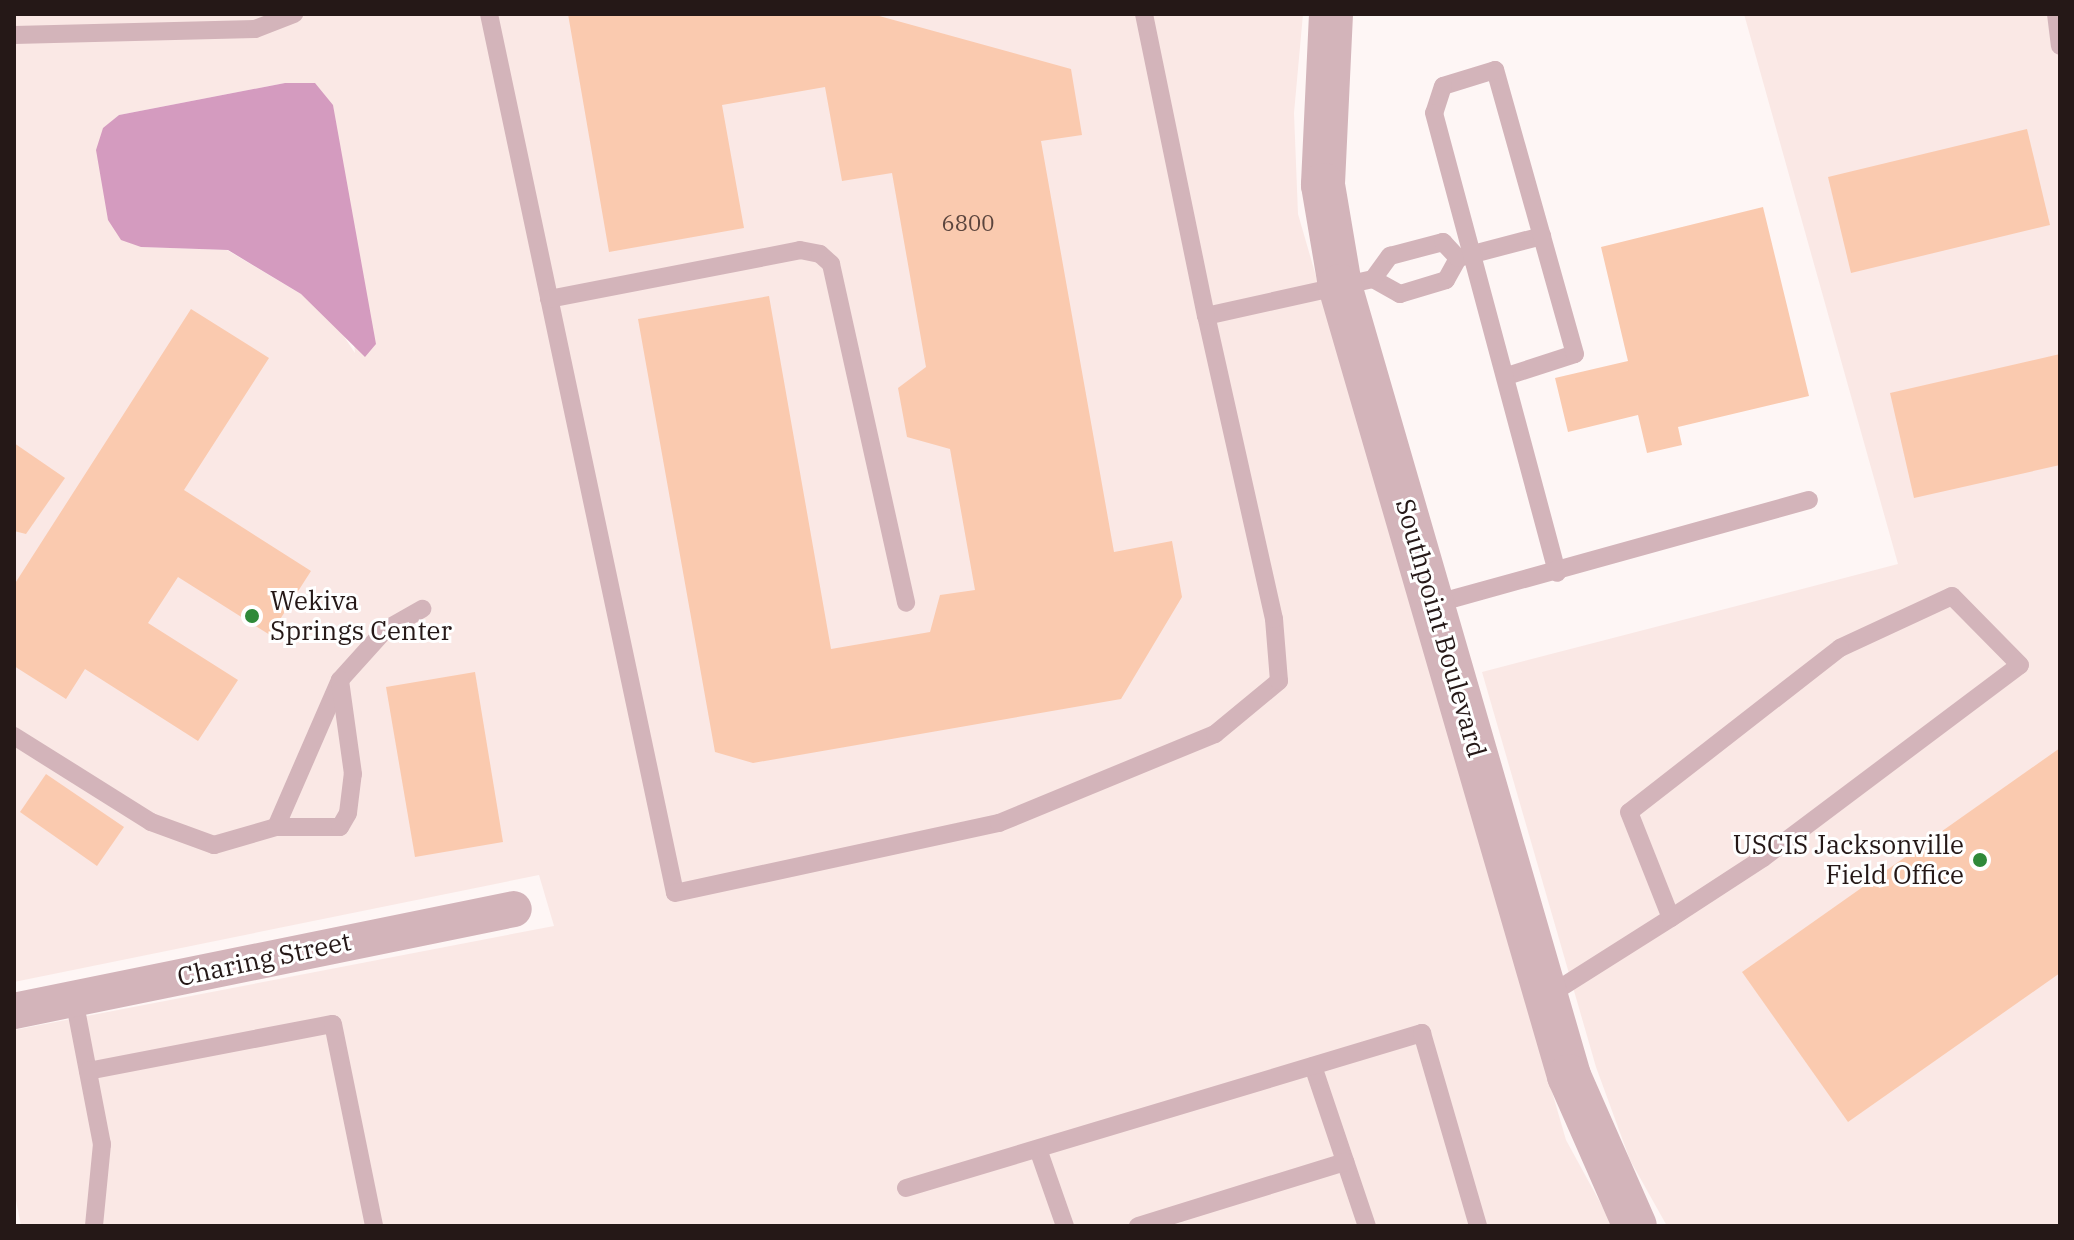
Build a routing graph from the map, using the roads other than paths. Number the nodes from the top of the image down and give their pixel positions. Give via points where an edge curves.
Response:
1 (294, 14) edge
2 (489, 14) edge
3 (1144, 14) edge
4 (1331, 14) edge
5 (2056, 14) edge
6 (14, 35) edge
7 (2060, 46) edge
8 (1542, 236) junction
9 (1476, 252) junction
10 (1458, 258) junction
11 (1356, 282) junction
12 (549, 299) junction
13 (1206, 316) junction
14 (1507, 376) junction
15 (1809, 500) dead end
16 (1557, 573) junction
17 (906, 603) dead end
18 (1434, 604) junction
19 (422, 609) dead end
20 (340, 680) junction
21 (14, 736) edge
22 (276, 827) junction
23 (514, 909) dead end
24 (1671, 918) junction
25 (1546, 997) junction
26 (74, 999) junction
27 (14, 1011) edge
28 (1313, 1066) junction
29 (88, 1071) junction
30 (1038, 1149) junction
31 (1345, 1162) junction
32 (906, 1188) dead end
33 (94, 1226) edge
34 (374, 1226) edge
35 (1065, 1226) edge
36 (1138, 1226) edge
37 (1367, 1226) edge
38 (1478, 1226) edge
39 (1635, 1226) edge

1 - 6 lane via 255,29
2 - 12 lane
3 - 13 lane
4 - 11 street, Southpoint Boulevard via 1323,185
5 - 7 lane
8 - 9 lane
8 - 9 lane via 1495,70 1443,86 1434,113
8 - 14 lane via 1575,354
9 - 10 lane
9 - 14 lane
10 - 11 lane via 1446,280 1400,294
10 - 11 lane via 1443,242 1390,256
11 - 13 lane
11 - 18 street, Southpoint Boulevard
12 - 13 lane via 675,893 999,823 1215,734 1279,681 1274,619
12 - 17 lane via 800,250 820,254 831,264
14 - 16 lane
15 - 16 lane
16 - 18 lane
18 - 25 street, Southpoint Boulevard
19 - 20 lane via 385,630
20 - 22 lane
20 - 22 lane via 353,774 348,813 340,827
21 - 22 lane via 151,822 214,845
23 - 26 street, Charing Street
24 - 24 lane via 1763,858 2020,665 1952,596 1840,648 1629,812
24 - 25 lane
25 - 39 street, Southpoint Boulevard via 1594,1143
26 - 27 street, Charing Street
26 - 29 lane
28 - 30 lane
28 - 31 lane
28 - 38 lane via 1422,1033
29 - 33 lane via 102,1144
29 - 34 lane via 333,1024
30 - 32 lane
30 - 35 lane
31 - 36 lane
31 - 37 lane

